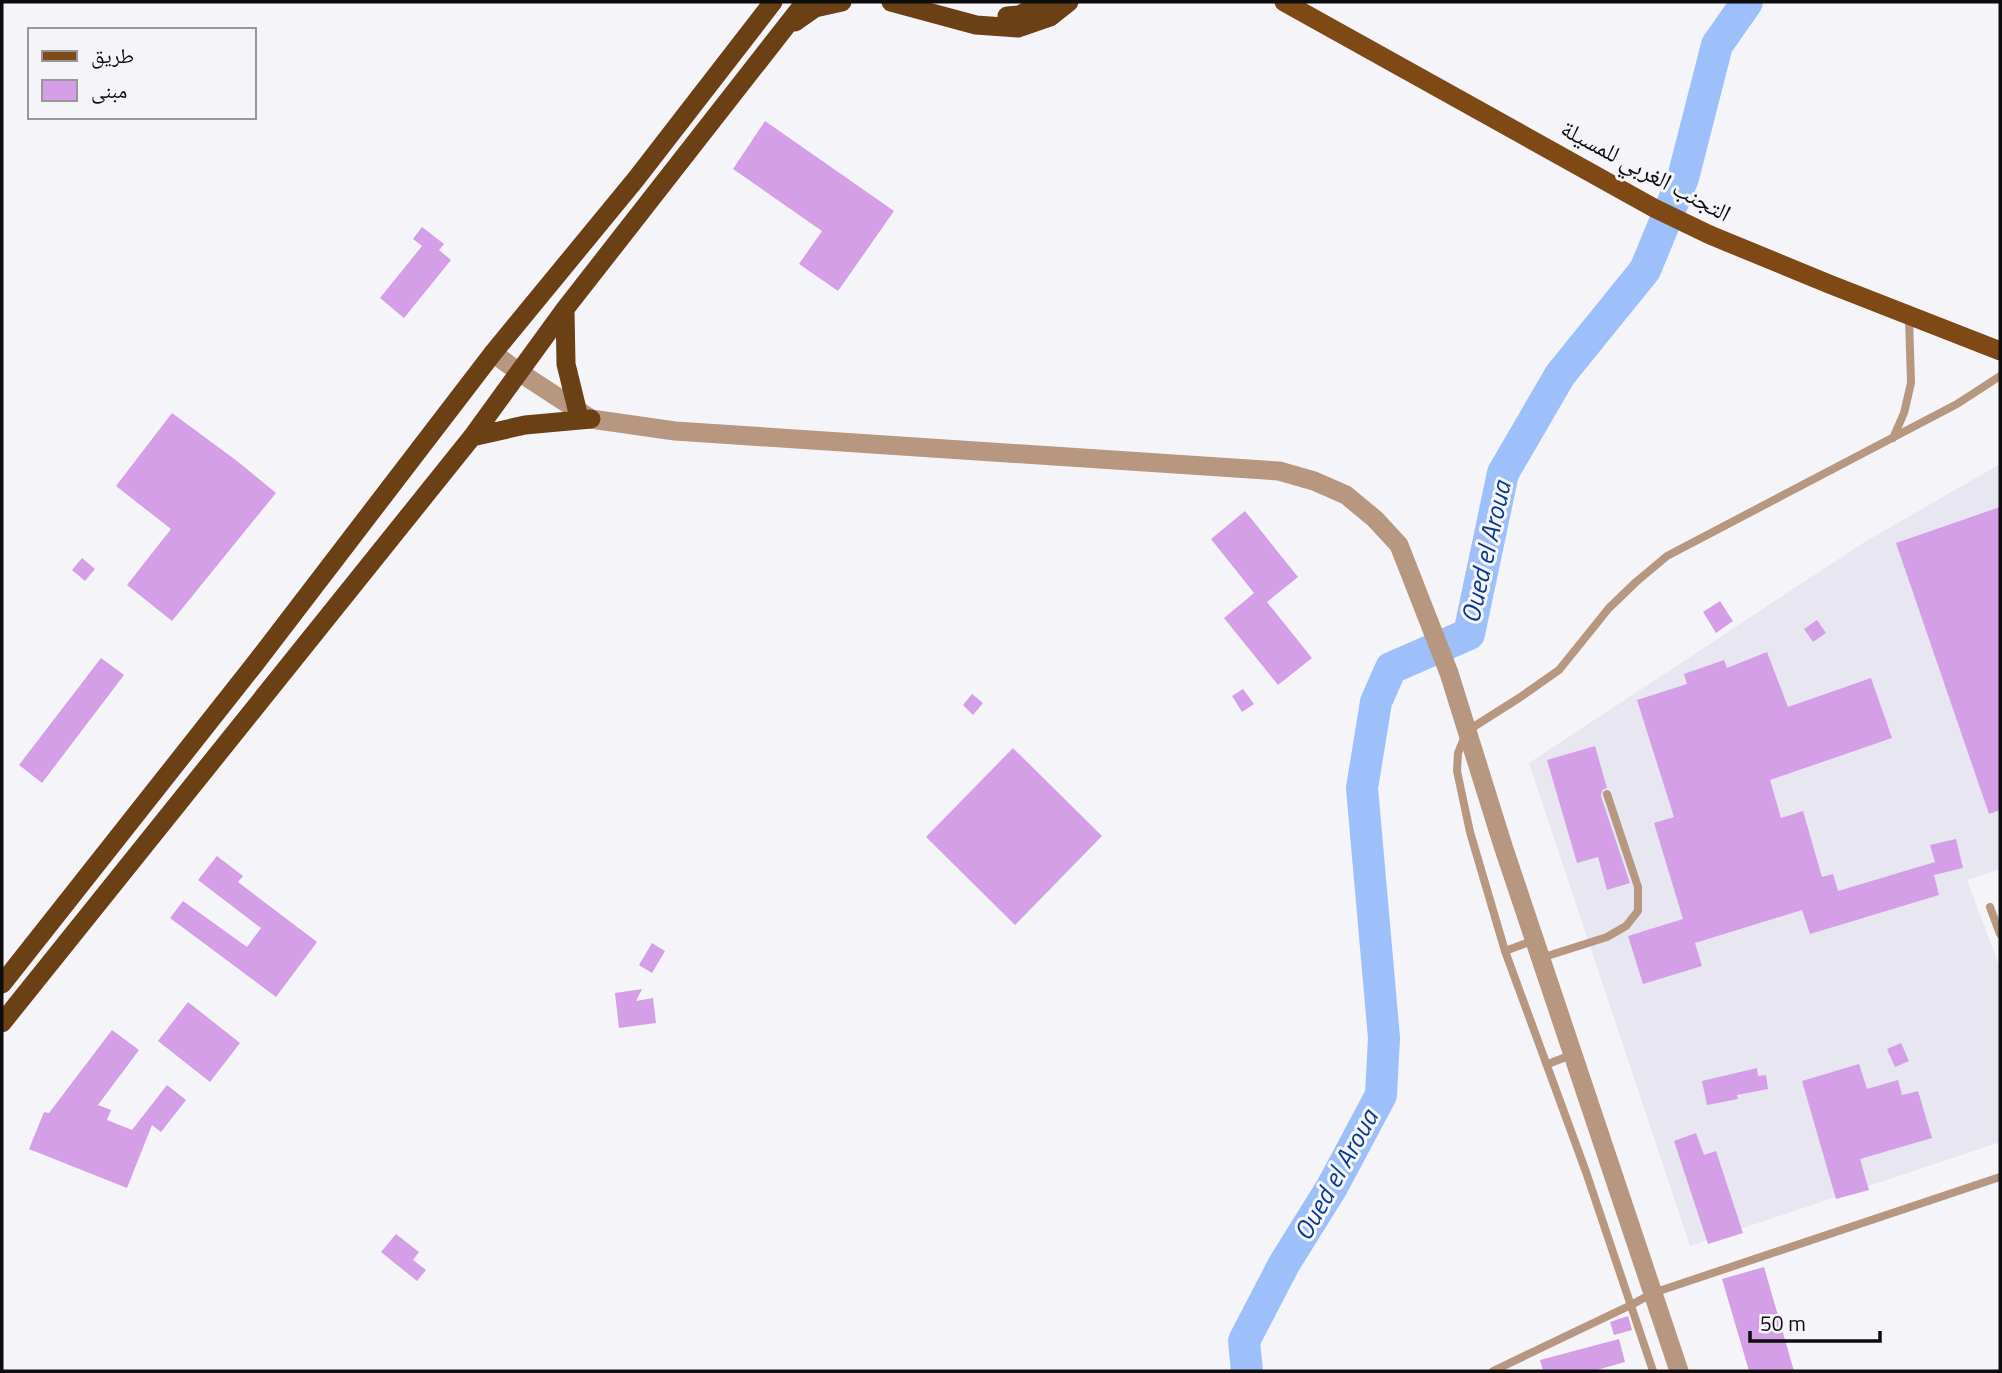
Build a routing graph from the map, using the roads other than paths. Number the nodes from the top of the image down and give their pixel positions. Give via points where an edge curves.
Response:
1 (773, 2) edge
2 (806, 2) edge
3 (842, 2) edge
4 (891, 2) edge
5 (946, 2) edge
6 (1045, 2) edge
7 (1069, 2) edge
8 (1284, 2) edge
9 (786, 29) junction
10 (565, 309) junction
11 (1909, 316) junction
12 (2000, 351) edge
13 (493, 353) junction
14 (519, 372) junction
15 (2000, 376) edge
16 (584, 414) junction
17 (472, 437) junction
18 (1894, 438) junction
19 (1467, 731) junction
20 (1607, 794) dead end
21 (1990, 907) dead end
22 (2000, 934) edge
23 (1538, 949) junction
24 (1506, 951) junction
25 (2, 984) edge
26 (2, 1023) edge
27 (1573, 1054) junction
28 (1548, 1064) junction
29 (2000, 1177) edge
30 (1653, 1293) junction
31 (1631, 1306) junction
32 (1493, 1371) edge
33 (1653, 1371) edge
34 (1679, 1371) edge

1 - 13 highway
2 - 9 highway
3 - 9 highway via 815,8
4 - 7 highway via 976,25 1018,28 1049,17
5 - 6 highway via 955,10 991,18 1019,15
8 - 11 main road, التجنب الغربي للمسيلة via 1654,208
9 - 10 highway
10 - 14 highway
10 - 16 highway via 566,364
11 - 12 main road, التجنب الغربي للمسيلة
11 - 18 lane via 1911,383
13 - 14 street
13 - 25 highway
14 - 16 street
14 - 17 highway
15 - 18 lane
16 - 17 highway
16 - 19 street via 664,430 1279,471 1314,481 1346,495 1399,545
17 - 26 highway
18 - 19 lane via 1667,556 1609,608 1559,670
19 - 23 street
19 - 24 lane via 1457,771
20 - 23 lane via 1638,887 1639,911 1607,937
21 - 22 lane
23 - 24 lane
23 - 27 street
24 - 28 lane
27 - 28 lane
27 - 30 street
28 - 31 lane
29 - 30 lane
30 - 31 lane
30 - 34 street
31 - 32 lane
31 - 33 lane

